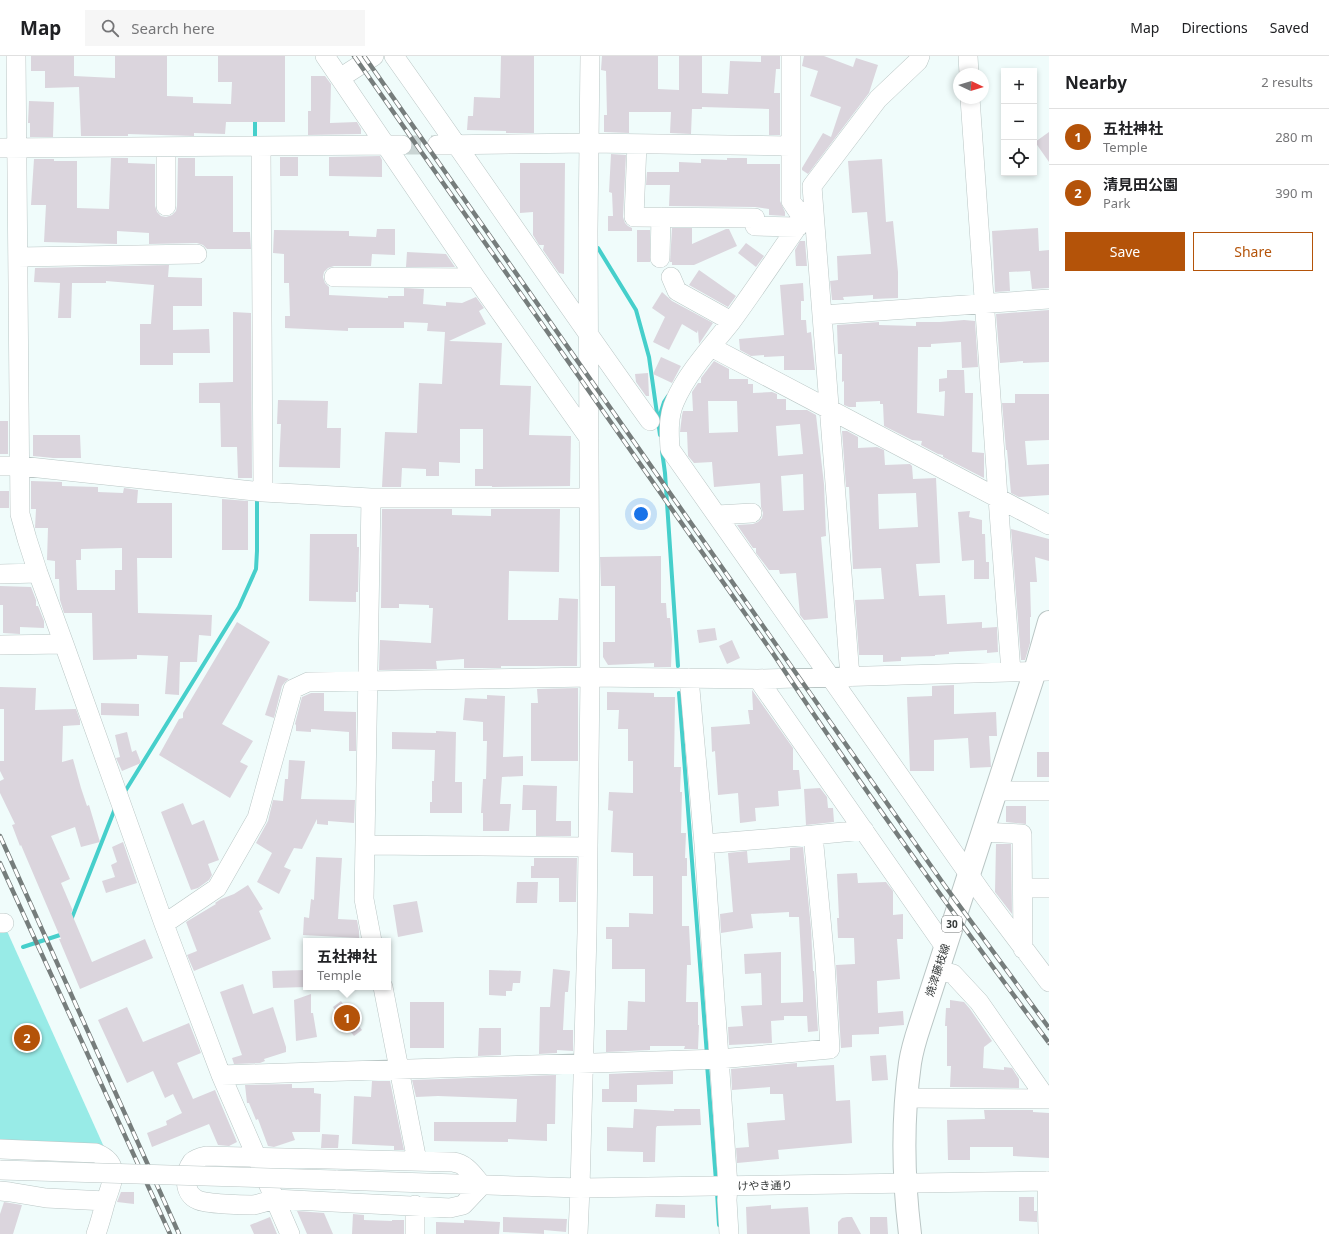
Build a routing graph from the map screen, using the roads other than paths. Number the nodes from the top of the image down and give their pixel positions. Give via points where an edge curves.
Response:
1 (16, 56) edge
2 (325, 56) edge
3 (374, 56) edge
4 (394, 56) edge
5 (590, 56) edge
6 (791, 56) edge
7 (920, 56) edge
8 (968, 56) edge
9 (969, 68) edge
10 (340, 78) junction
11 (970, 104) edge
12 (589, 144) junction
13 (637, 144) junction
14 (394, 145) junction
15 (437, 145) tunnel mouth
16 (458, 145) junction
17 (261, 146) junction
18 (790, 146) junction
19 (166, 147) junction
20 (9, 148) edge
21 (166, 206) dead end
22 (661, 217) junction
23 (805, 217) junction
24 (197, 254) dead end
25 (18, 257) junction
26 (660, 258) dead end
27 (334, 277) dead end
28 (476, 278) junction
29 (671, 278) dead end
30 (1049, 299) edge
31 (984, 304) junction
32 (822, 315) junction
33 (731, 321) junction
34 (588, 335) junction
35 (710, 347) junction
36 (829, 410) junction
37 (650, 421) dead end
38 (588, 438) junction
39 (0, 466) edge
40 (20, 466) junction
41 (258, 491) junction
42 (370, 498) junction
43 (589, 498) junction
44 (998, 498) junction
45 (752, 513) dead end
46 (717, 515) junction
47 (1049, 525) edge
48 (38, 573) junction
49 (0, 574) edge
50 (1049, 622) edge
51 (64, 644) junction
52 (0, 645) edge
53 (1042, 671) edge
54 (1011, 672) junction
55 (590, 677) junction
56 (850, 677) junction
57 (689, 678) junction
58 (830, 678) junction
59 (758, 679) junction
60 (367, 680) junction
61 (1049, 791) edge
62 (995, 792) junction
63 (864, 830) junction
64 (982, 832) junction
65 (813, 834) junction
66 (704, 844) junction
67 (366, 846) junction
68 (588, 847) junction
69 (969, 872) junction
70 (1023, 888) junction
71 (1049, 888) edge
72 (164, 924) junction
73 (371, 938) edge
74 (945, 947) junction
75 (1023, 949) junction
76 (937, 970) junction
77 (1049, 982) edge
78 (383, 990) edge
79 (711, 1059) junction
80 (583, 1064) junction
81 (398, 1069) junction
82 (221, 1075) junction
83 (906, 1098) junction
84 (1047, 1098) edge
85 (0, 1149) edge
86 (257, 1158) junction
87 (417, 1161) junction
88 (0, 1170) edge
89 (1048, 1182) edge
90 (905, 1183) junction
91 (482, 1186) junction
92 (728, 1186) junction
93 (580, 1188) junction
94 (0, 1191) edge
95 (274, 1199) junction
96 (106, 1201) junction
97 (415, 1205) junction
98 (96, 1234) edge
99 (290, 1234) edge
100 (415, 1234) edge
101 (578, 1234) edge
102 (729, 1234) edge
103 (910, 1234) edge
104 (1048, 1234) edge

1 - 20 street
2 - 10 street
3 - 10 street
4 - 16 street
5 - 12 street
6 - 18 street
7 - 23 street via 918,61 878,99 812,186
8 - 9 street
10 - 14 street
11 - 31 street
12 - 13 street
12 - 16 street
12 - 34 street
13 - 18 street
13 - 22 street via 634,217
14 - 17 street
14 - 28 street
15 - 16 street
16 - 34 street
17 - 19 street
17 - 41 street
18 - 23 street via 791,201
19 - 20 street
19 - 21 street
20 - 25 street
22 - 23 street via 755,218 755,226
22 - 26 street
23 - 32 street
23 - 33 street
24 - 25 street
25 - 40 street
27 - 28 street
28 - 38 street
29 - 33 street via 677,291
30 - 31 street
31 - 32 street
31 - 44 street
32 - 36 street
33 - 35 street
34 - 37 street
34 - 38 street
35 - 36 street
35 - 46 street via 674,402 669,430 670,449
36 - 44 street
36 - 56 street
38 - 43 street
39 - 40 street
40 - 41 street
40 - 48 street via 20,514
41 - 42 street
42 - 43 street
42 - 60 street
43 - 55 street
44 - 47 street
44 - 54 street
45 - 46 street
46 - 58 street
48 - 49 street
48 - 51 street
50 - 53 main road, 焼津藤枝線 / 30
51 - 52 street
51 - 72 street
53 - 54 street
53 - 62 main road, 焼津藤枝線 / 30
54 - 56 street
55 - 57 street
55 - 60 street
55 - 68 street
56 - 58 street
57 - 59 street
57 - 66 street
58 - 59 street
58 - 69 street
59 - 63 street
60 - 67 street
60 - 72 street via 308,682 293,689 257,818 217,888
61 - 62 street
62 - 64 main road, 焼津藤枝線 / 30
63 - 65 street
63 - 74 street
64 - 69 main road, 焼津藤枝線 / 30
64 - 70 street via 1022,834
65 - 66 street
65 - 79 street via 830,1049
66 - 79 street
67 - 68 street
67 - 73 street via 364,899
68 - 80 street
69 - 74 main road, 焼津藤枝線 / 30
69 - 75 street
70 - 71 street
70 - 75 street
72 - 82 street
74 - 76 main road, 焼津藤枝線 / 30
75 - 77 street
76 - 83 main road, 焼津藤枝線 / 30 via 910,1062
76 - 84 street via 953,974 979,1002
78 - 81 street
79 - 80 street
79 - 92 street
80 - 81 street
80 - 93 street
81 - 82 street
81 - 87 street
82 - 86 street
83 - 84 street
83 - 90 main road, 焼津藤枝線 / 30 via 903,1159
85 - 96 street via 96,1152 104,1156 113,1171 113,1182
86 - 87 street
86 - 95 street
86 - 95 street via 198,1158 187,1171 188,1192 196,1200 206,1202 255,1205
87 - 91 street via 460,1163
88 - 91 street, けやき通り, bridge
89 - 90 street, けやき通り
89 - 104 street
90 - 92 street, けやき通り
90 - 103 main road, 焼津藤枝線 / 30
91 - 93 street, けやき通り
91 - 97 street via 463,1205 457,1207
92 - 93 street, けやき通り
92 - 102 street
93 - 101 street
94 - 96 street via 46,1198
95 - 97 street
95 - 99 street
96 - 98 street
97 - 100 street

